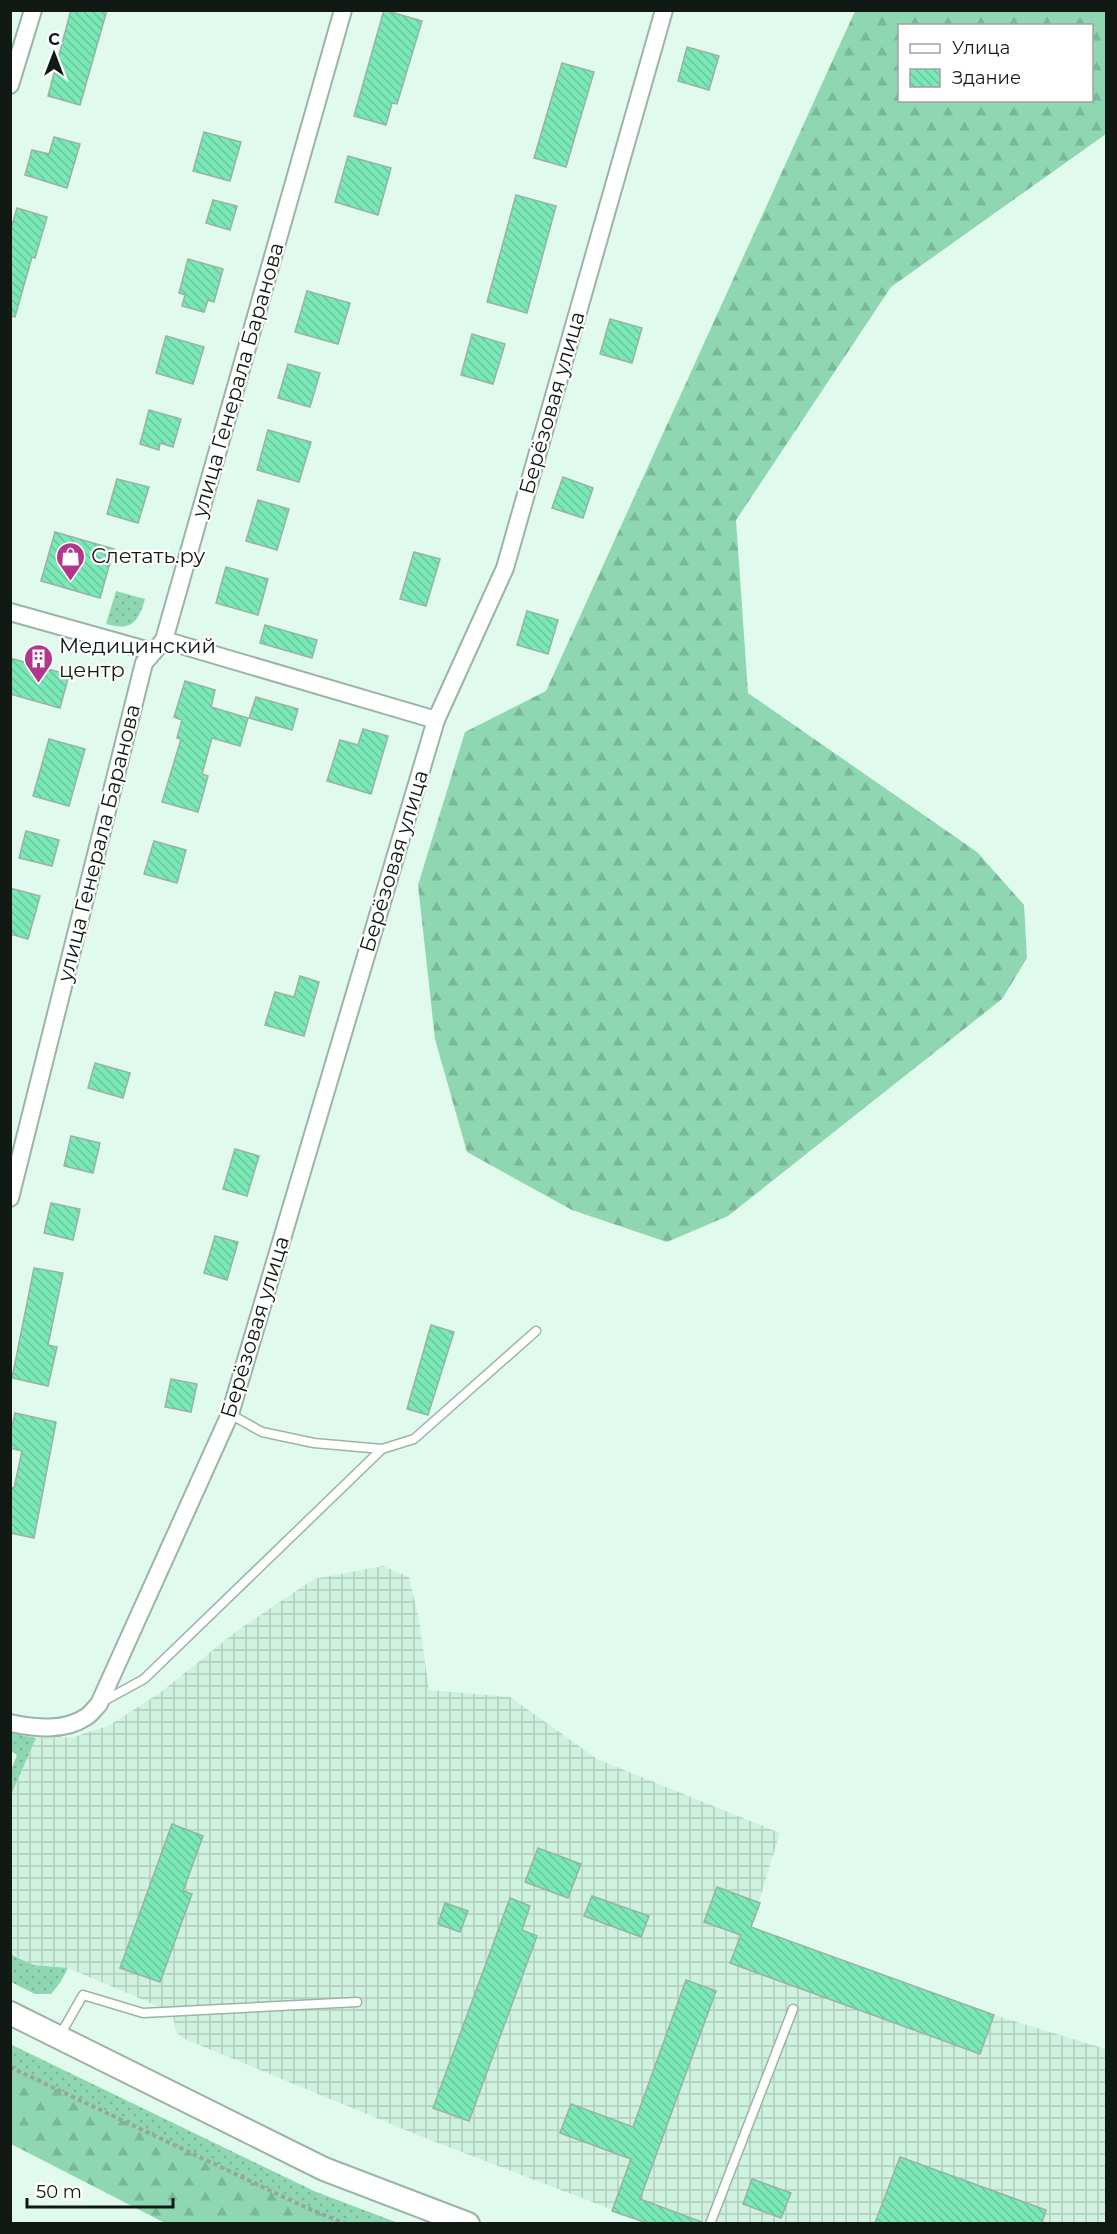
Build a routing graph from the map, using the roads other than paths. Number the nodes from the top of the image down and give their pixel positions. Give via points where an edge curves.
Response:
1 (33, 10) edge
2 (343, 10) edge
3 (664, 10) edge
4 (10, 85) edge
5 (10, 612) edge
6 (159, 646) junction
7 (436, 720) junction
8 (10, 1198) edge
9 (536, 1331) dead end
10 (230, 1414) junction
11 (382, 1449) junction
12 (99, 1704) junction
13 (10, 1723) edge
14 (357, 2002) dead end
15 (793, 2008) dead end
16 (10, 2013) edge
17 (59, 2037) junction
18 (468, 2223) edge
19 (710, 2223) edge

1 - 4 street
2 - 6 street, улица Генерала Баранова
3 - 7 street, Берёзовая улица via 505,568
5 - 6 street
6 - 7 street
6 - 8 street, улица Генерала Баранова via 144,663
7 - 10 street, Берёзовая улица
9 - 11 lane via 414,1438
10 - 11 lane via 262,1432 314,1443
10 - 12 street, Берёзовая улица
11 - 12 lane via 144,1679
12 - 13 street via 86,1717 68,1726 34,1728
14 - 17 lane via 142,2013 83,1995
15 - 19 lane
16 - 17 main road
17 - 18 main road via 324,2169

